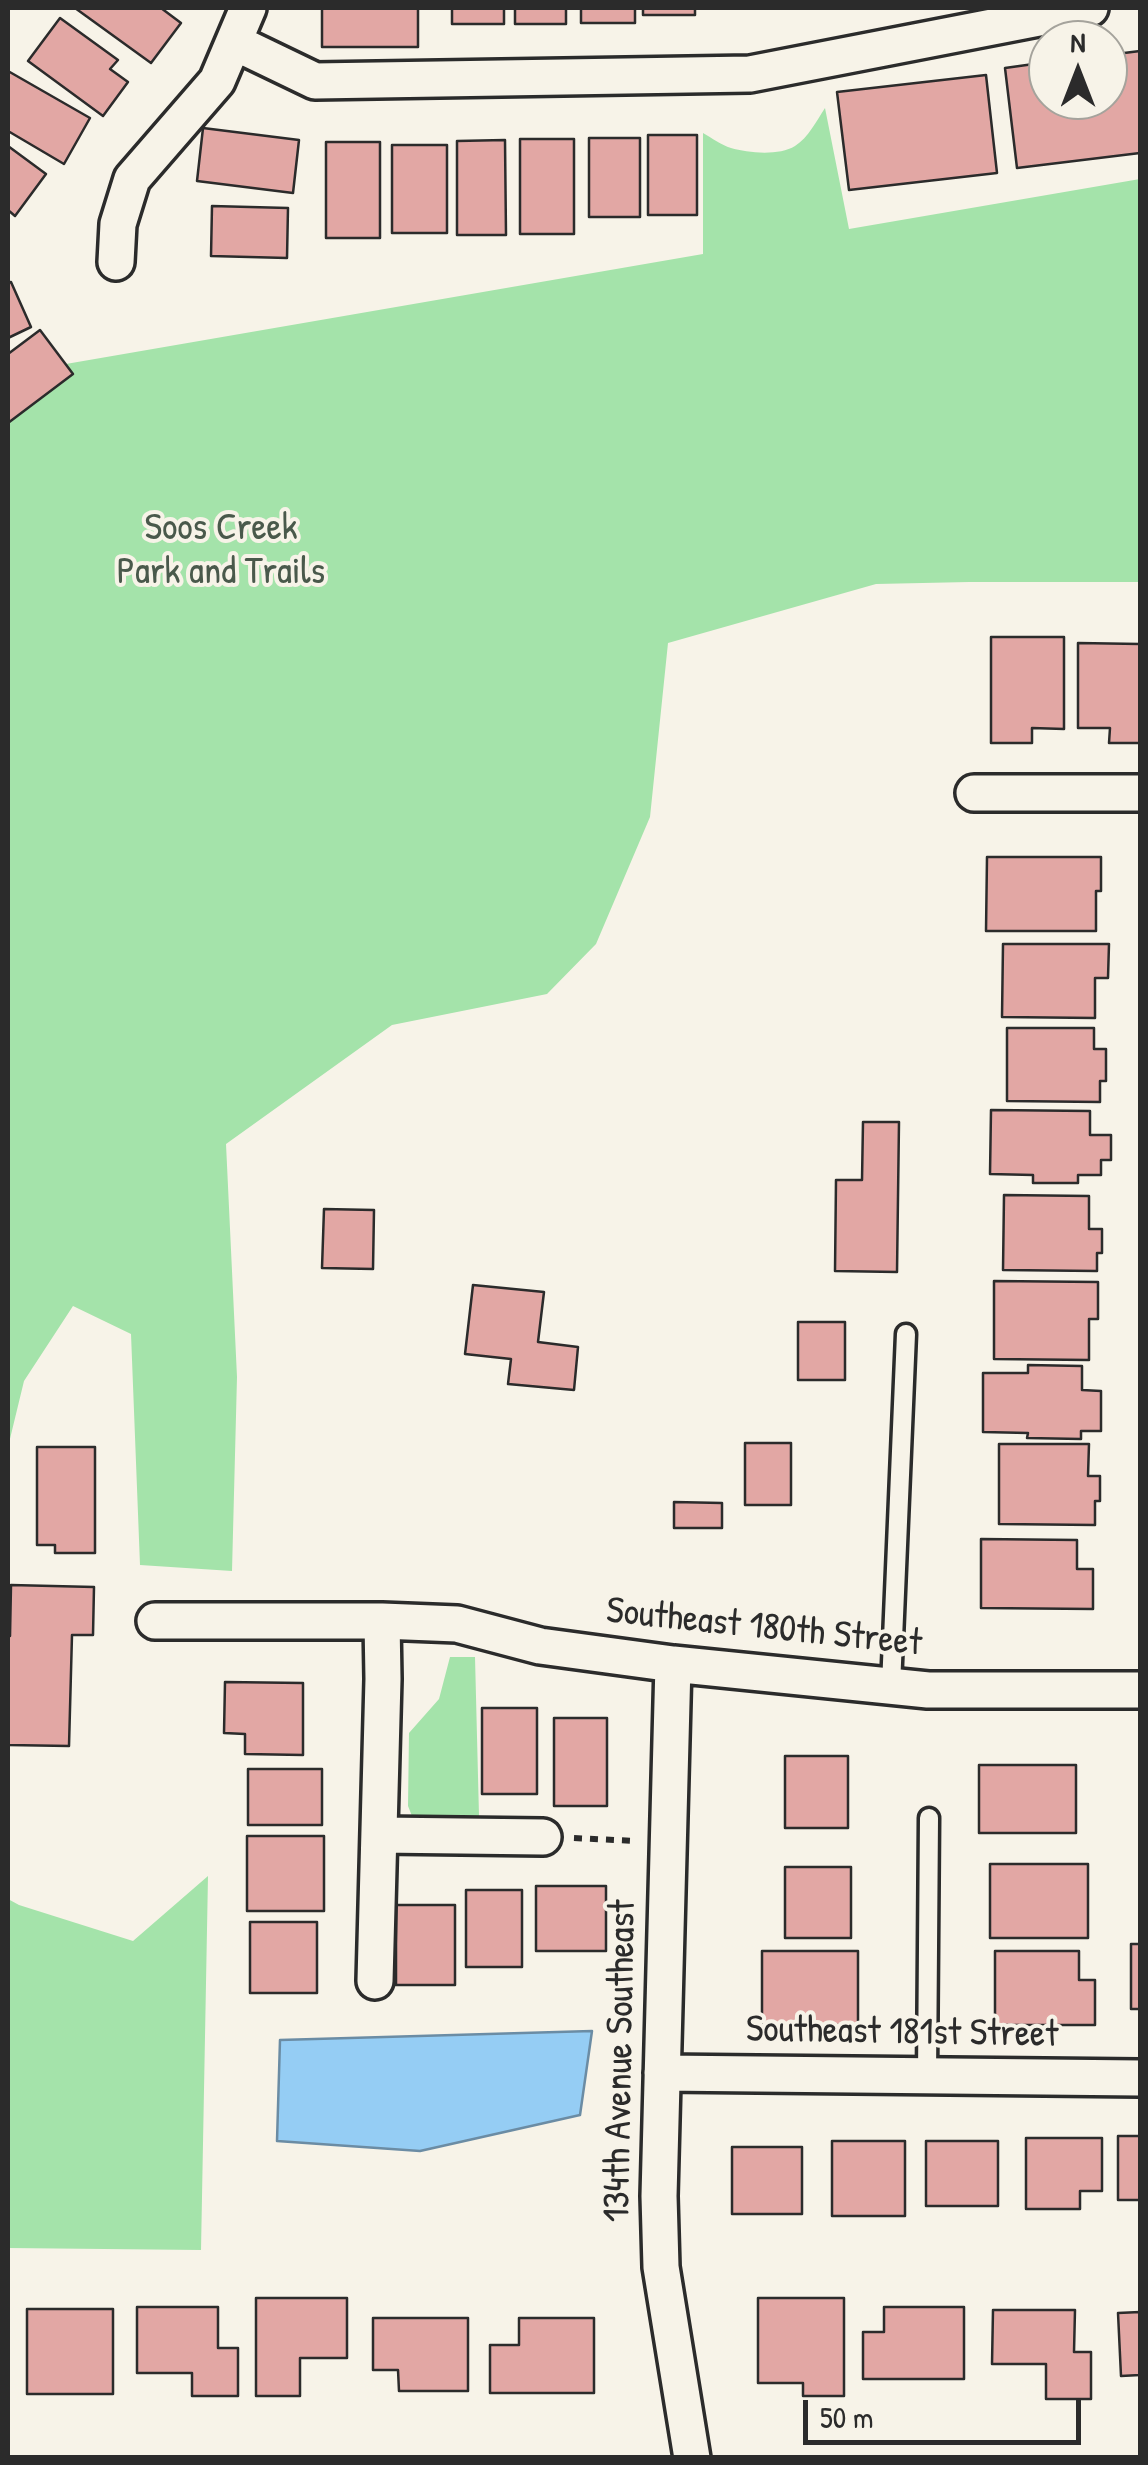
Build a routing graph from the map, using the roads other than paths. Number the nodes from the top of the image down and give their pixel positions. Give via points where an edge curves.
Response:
1 (248, 8) edge
2 (1089, 8) edge
3 (234, 42) junction
4 (116, 262) dead end
5 (974, 792) dead end
6 (1140, 793) edge
7 (906, 1334) dead end
8 (382, 1620) junction
9 (155, 1621) dead end
10 (673, 1664) junction
11 (891, 1686) junction
12 (1140, 1690) edge
13 (929, 1818) dead end
14 (380, 1835) junction
15 (543, 1837) road end
16 (376, 1982) dead end
17 (662, 2073) junction
18 (927, 2076) junction
19 (1140, 2078) edge
20 (692, 2458) edge

1 - 3 street
2 - 3 street via 750,74 315,80
3 - 4 street via 217,81 132,179 118,224
5 - 6 street
7 - 11 lane
8 - 9 street, Southeast 180th Street
8 - 10 street, Southeast 180th Street via 457,1624 540,1646
8 - 14 street
10 - 11 street, Southeast 180th Street
10 - 17 street, 134th Avenue Southeast
11 - 12 street, Southeast 180th Street
13 - 18 lane
14 - 15 street
14 - 16 street
17 - 18 street, Southeast 181st Street
17 - 20 street, 134th Avenue Southeast via 661,2267
18 - 19 street, Southeast 181st Street

